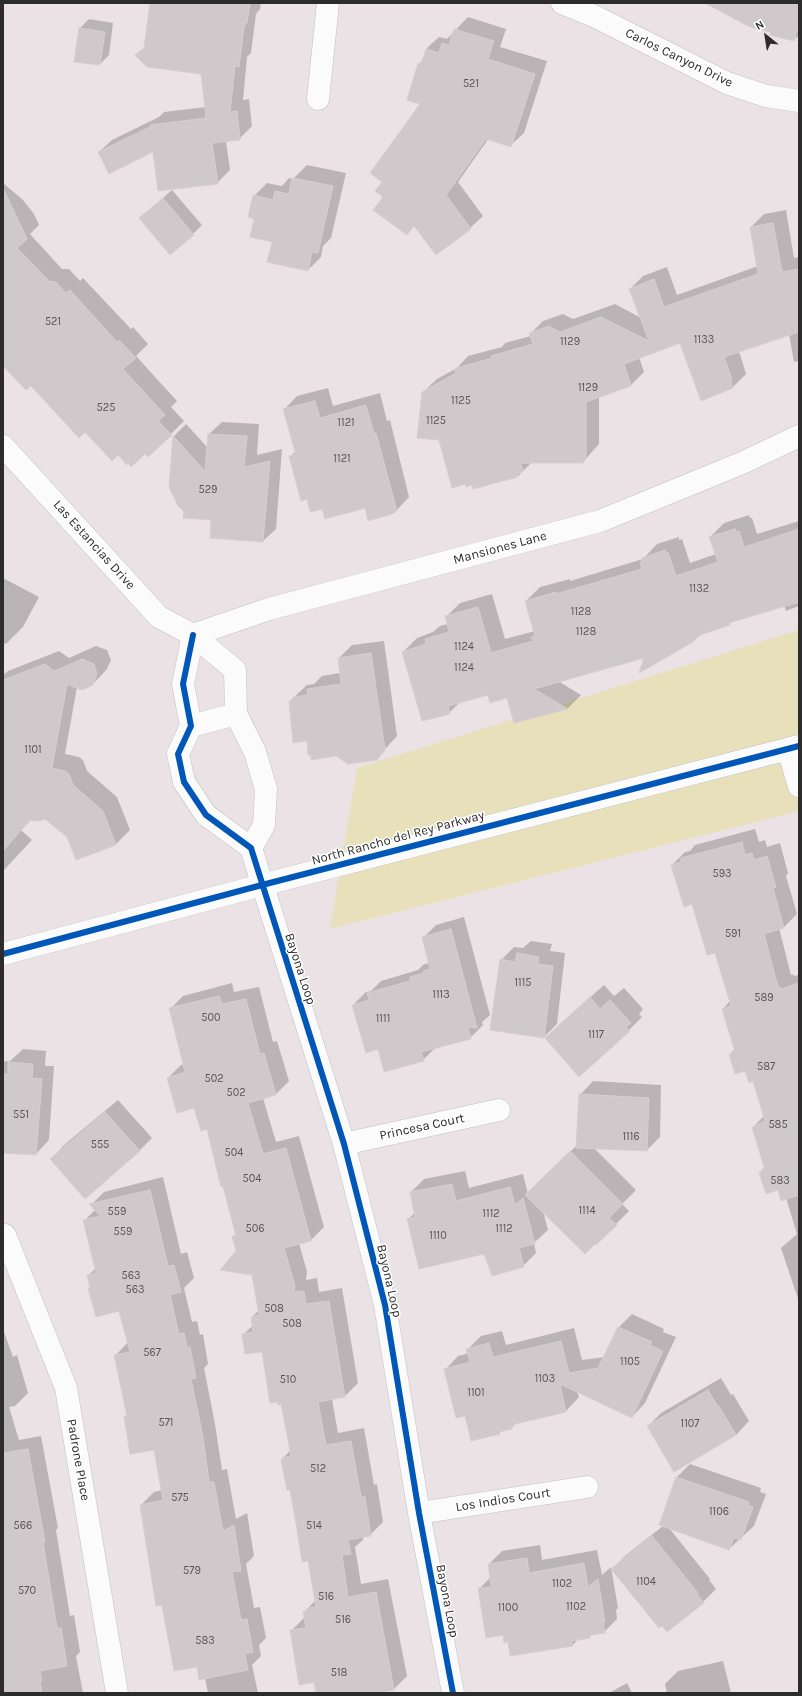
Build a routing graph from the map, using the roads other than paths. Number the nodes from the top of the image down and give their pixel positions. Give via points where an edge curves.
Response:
1 (328, 3) edge
2 (562, 3) edge
3 (318, 99) dead end
4 (799, 101) edge
5 (799, 436) edge
6 (3, 446) edge
7 (193, 635) junction
8 (236, 714) junction
9 (191, 726) junction
10 (794, 747) edge
11 (799, 786) edge
12 (251, 848) junction
13 (262, 885) junction
14 (3, 954) edge
15 (499, 1110) dead end
16 (344, 1144) junction
17 (5, 1235) dead end
18 (587, 1487) dead end
19 (419, 1512) junction
20 (117, 1693) edge
21 (453, 1693) edge

1 - 3 street
2 - 4 street, Carlos Canyon Drive via 594,16 727,83 766,96
5 - 7 street, Mansiones Lane via 742,463 600,521 269,609
6 - 7 street, Las Estancias Drive via 159,617
7 - 8 street, Las Estancias Drive via 234,670
7 - 9 street via 183,684
8 - 9 street
8 - 12 street, Las Estancias Drive via 255,752 266,788 264,826
9 - 12 street via 178,754 184,782 206,815
10 - 11 street
10 - 13 street, North Rancho del Rey Parkway
12 - 13 street
13 - 14 street, North Rancho del Rey Parkway
13 - 16 street, Bayona Loop
15 - 16 street, Princesa Court
16 - 19 street, Bayona Loop via 385,1305
17 - 20 street, Padrone Place via 66,1388
18 - 19 street, Los Indios Court
19 - 21 street, Bayona Loop

